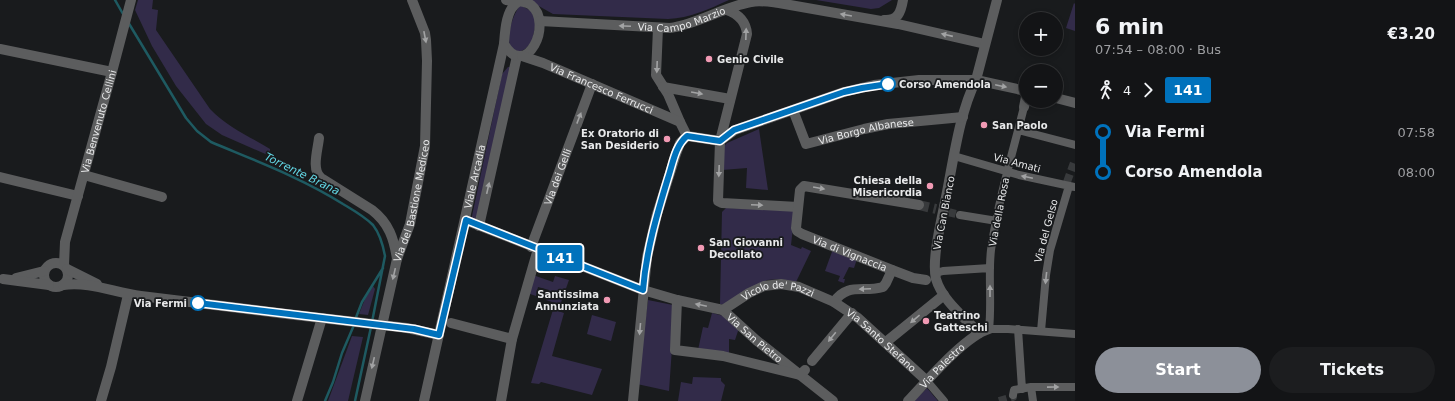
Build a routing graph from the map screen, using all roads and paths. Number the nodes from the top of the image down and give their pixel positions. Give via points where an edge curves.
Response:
1 (412, 0) edge
2 (500, 0) edge
3 (506, 0) edge
4 (903, 0) edge
5 (997, 0) edge
6 (130, 2) edge
7 (518, 2) junction
8 (727, 10) junction
9 (508, 18) junction
10 (873, 20) junction
11 (540, 21) junction
12 (658, 28) junction
13 (504, 44) junction
14 (985, 44) junction
15 (0, 49) edge
16 (519, 56) junction
17 (499, 69) junction
18 (112, 72) junction
19 (976, 80) junction
20 (592, 84) junction
21 (663, 87) junction
22 (1019, 89) edge
23 (730, 99) junction
24 (1063, 100) edge
25 (1075, 103) edge
26 (1024, 108) edge
27 (793, 110) junction
28 (963, 117) junction
29 (680, 122) junction
30 (1018, 130) junction
31 (687, 136) junction
32 (319, 138) dead end
33 (720, 141) junction
34 (1075, 145) edge
35 (954, 156) junction
36 (1007, 171) junction
37 (84, 175) junction
38 (0, 177) edge
39 (1069, 185) edge
40 (78, 196) junction
41 (162, 197) dead end
42 (919, 205) tunnel mouth
43 (798, 207) junction
44 (960, 215) tunnel mouth
45 (466, 220) junction
46 (997, 221) junction
47 (479, 226) junction
48 (65, 242) junction
49 (535, 248) junction
50 (397, 259) junction
51 (52, 263) junction
52 (66, 267) junction
53 (990, 268) junction
54 (892, 270) junction
55 (44, 271) junction
56 (932, 278) junction
57 (2, 279) edge
58 (64, 285) junction
59 (49, 286) junction
60 (104, 288) junction
61 (643, 290) junction
62 (128, 295) junction
63 (944, 295) junction
64 (677, 300) junction
65 (834, 302) junction
66 (724, 310) junction
67 (852, 313) junction
68 (322, 318) junction
69 (451, 323) dead end
70 (380, 325) junction
71 (1018, 329) junction
72 (989, 330) junction
73 (1042, 331) junction
74 (979, 333) junction
75 (1075, 334) edge
76 (439, 335) junction
77 (512, 339) junction
78 (886, 342) junction
79 (806, 369) junction
80 (927, 381) junction
81 (1075, 387) edge
82 (1031, 388) junction
83 (1022, 389) junction
84 (1013, 395) tunnel mouth
85 (100, 401) edge
86 (297, 401) edge
87 (365, 401) edge
88 (424, 401) edge
89 (501, 401) edge
90 (633, 401) edge
91 (833, 401) edge
92 (908, 401) edge
93 (944, 401) edge
94 (1033, 401) edge

1 -> 50 street, Via del Bastione Mediceo via 426,40 425,146 410,224
2 - 9 street via 507,8
3 - 7 street
4 - 10 street via 900,14 894,19
5 - 14 street, Via Can Bianco
6 - 18 street, Via Benvenuto Cellini
7 - 9 street via 511,8
7 - 11 street via 530,5 538,13
10 -> 8 street, Via Campo Marzio via 772,2 752,2
8 - 12 street, Via Campo Marzio via 682,26
23 -> 8 street via 747,31 740,17
9 - 13 street
14 -> 10 street, Via Campo Marzio
12 -> 11 street, Via Campo Marzio
11 - 16 street via 533,49 527,55
12 -> 21 street via 656,75
13 - 16 street via 507,49
13 - 17 street, Viale Arcadia
14 - 19 street, Via Can Bianco
15 - 18 street
16 - 17 street
16 - 20 street, Via Francesco Ferrucci via 543,63
47 -> 16 street
17 - 45 street, Viale Arcadia
18 - 37 street, Via Benvenuto Cellini
19 -> 22 street
19 - 27 street via 919,80 874,85 844,92
19 - 28 street, Via Can Bianco
20 - 29 street, Via Francesco Ferrucci
49 -> 20 street, Via dei Gelli
21 -> 23 street
21 - 29 street
23 - 33 street
24 - 25 street
26 - 30 street, Via della Rosa
27 - 28 street, Via Borgo Albanese via 806,144 888,124
27 - 33 street via 734,130
28 - 35 street, Via Can Bianco
29 - 31 street
30 - 34 street
30 - 36 street, Via della Rosa
31 - 33 street
31 - 61 street via 678,149 664,193 647,257
32 - 50 street via 317,174 379,216 393,236
33 -> 43 street via 718,201
35 - 36 street, Via Amati
35 - 56 street, Via Can Bianco via 942,210
39 -> 36 street, Via Amati
36 - 46 street, Via della Rosa
37 - 40 street, Via Benvenuto Cellini
37 - 41 street
38 - 40 street
39 -> 73 street, Via del Gelso via 1048,262
40 - 48 street, Via Benvenuto Cellini
43 -> 42 street via 800,188 804,186
43 - 54 street, Via di Vignaccia via 798,232
44 - 46 street
45 - 47 street, Via San Pietro
45 - 76 street, Viale Arcadia
46 - 53 street, Via della Rosa
47 - 49 street, Via San Pietro
48 - 51 street, Via Benvenuto Cellini
48 - 52 street, Via Benvenuto Cellini
49 - 61 street, Via San Pietro
49 - 77 street, Via dei Gelli
50 -> 70 street, Via del Bastione Mediceo
51 - 52 street via 57,262
51 - 55 street
52 - 58 street via 68,279
52 - 60 street
53 - 56 street via 943,271
72 -> 53 street, Via della Rosa
54 - 56 street, Via di Vignaccia via 913,278
54 -> 65 street via 883,287 844,291
55 - 57 street
55 - 59 street via 44,279
56 - 63 street, Via Can Bianco
57 - 59 street
58 - 59 street
58 - 60 street via 78,284
60 - 62 street
61 - 64 street, Via San Pietro
61 -> 90 street
62 - 68 street
62 - 85 street
63 - 74 street, Via Can Bianco
63 -> 78 street
66 -> 64 street, Via San Pietro
64 - 79 street via 675,350
65 - 66 street, Vicolo de' Pazzi via 799,287 773,284 758,288
65 - 67 street, Via Santo Stefano
66 - 79 street, Via San Pietro via 756,340
67 - 78 street, Via Santo Stefano
67 -> 79 street
68 - 70 street
68 - 86 street
69 - 77 street
70 - 76 street
70 -> 87 street, Via del Bastione Mediceo
71 - 72 street
71 - 73 street
71 - 83 street
72 - 74 street
73 - 75 street
74 - 80 street, Via Palestro
76 - 88 street, Viale Arcadia
77 - 89 street, Via dei Gelli
78 - 80 street, Via Santo Stefano
79 - 91 street, Via San Pietro
80 - 92 street, Via Palestro
80 - 93 street
82 -> 81 street
82 - 83 street
82 - 94 street
83 - 84 street via 1014,390

